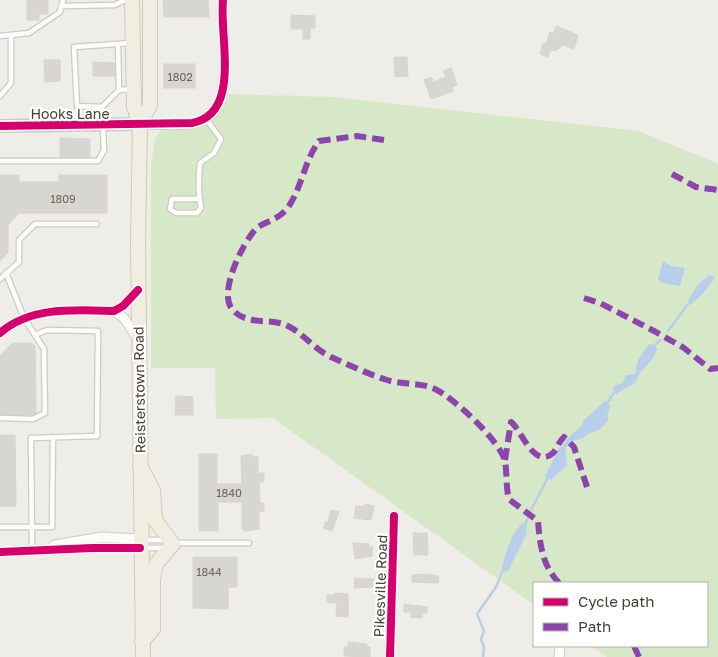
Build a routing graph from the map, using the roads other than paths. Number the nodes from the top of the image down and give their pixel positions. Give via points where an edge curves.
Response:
1 (63, 0) edge
2 (125, 0) edge
3 (132, 0) edge
4 (150, 0) edge
5 (223, 0) edge
6 (63, 6) junction
7 (0, 36) edge
8 (11, 36) junction
9 (132, 43) junction
10 (118, 45) junction
11 (126, 89) junction
12 (0, 96) edge
13 (102, 107) junction
14 (206, 119) junction
15 (140, 124) junction
16 (0, 126) edge
17 (103, 126) junction
18 (0, 161) edge
19 (199, 199) junction
20 (97, 224) dead end
21 (6, 273) junction
22 (0, 279) edge
23 (138, 290) junction
24 (114, 311) junction
25 (24, 318) junction
26 (0, 333) edge
27 (35, 335) junction
28 (139, 341) junction
29 (0, 418) edge
30 (53, 437) junction
31 (140, 465) junction
32 (394, 516) dead end
33 (0, 527) edge
34 (32, 527) junction
35 (249, 543) dead end
36 (140, 544) junction
37 (173, 544) junction
38 (32, 549) junction
39 (0, 552) edge
40 (142, 642) junction
41 (143, 657) edge
42 (390, 657) edge

1 - 6 lane
2 - 6 lane via 115,5
3 - 9 main road, Reisterstown Road
4 - 15 main road, Reisterstown Road via 150,105
5 - 14 street via 224,91 219,106
6 - 8 lane via 56,16 37,29
7 - 8 lane
8 - 12 lane via 11,83
9 - 10 lane
9 - 11 main road, Reisterstown Road
10 - 11 lane
10 - 13 lane via 74,47 77,106
11 - 13 lane
11 - 15 main road, Reisterstown Road
13 - 17 lane
14 - 15 street via 192,123
14 - 19 lane via 219,134 220,144 214,154 200,163
15 - 17 street, Hooks Lane
15 - 23 main road, Reisterstown Road
16 - 17 street, Hooks Lane
17 - 18 lane via 104,150 98,161
19 - 19 lane via 172,199 170,209 176,213 200,211
20 - 21 lane via 35,224 19,240 19,262
21 - 22 lane
21 - 25 lane
23 - 24 street
23 - 28 main road, Reisterstown Road
24 - 25 street via 51,312
24 - 28 street via 124,318
25 - 26 street
25 - 27 lane
27 - 29 lane via 45,353 45,413 33,419
27 - 30 lane via 48,330 98,331 97,436
28 - 31 main road, Reisterstown Road
30 - 34 lane via 52,527
30 - 34 lane via 31,438
31 - 36 main road, Reisterstown Road
31 - 37 main road via 154,490 155,520
32 - 42 street, Pikesville Road
33 - 34 lane
34 - 38 lane
35 - 37 lane
36 - 37 lane via 165,548
36 - 37 lane via 166,540
36 - 38 street
36 - 40 main road, Reisterstown Road
37 - 40 main road via 156,564 153,629
38 - 39 street
40 - 41 main road, Reisterstown Road

